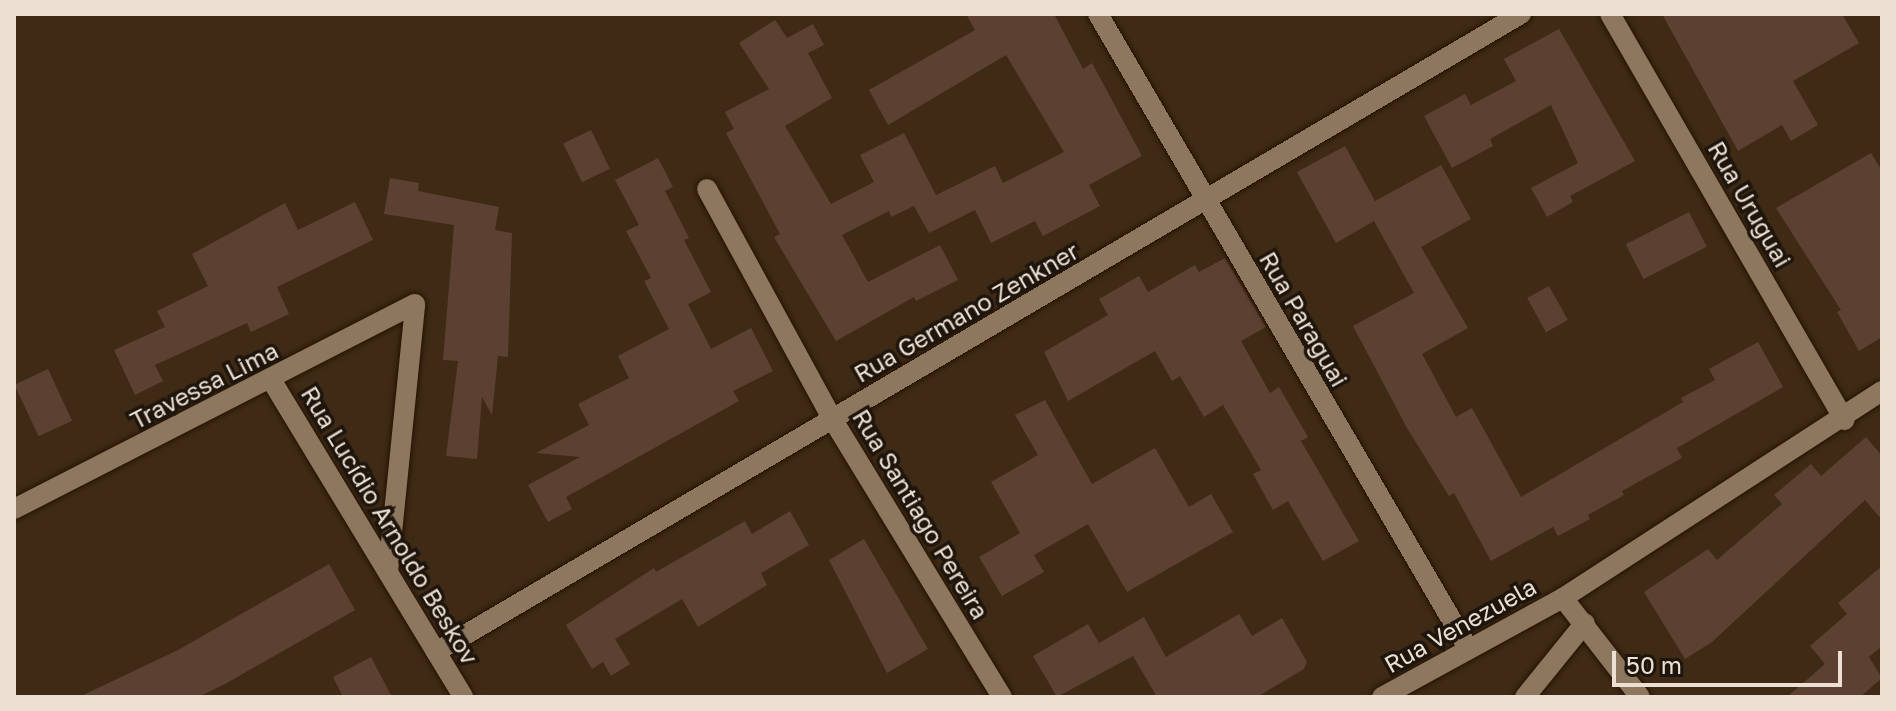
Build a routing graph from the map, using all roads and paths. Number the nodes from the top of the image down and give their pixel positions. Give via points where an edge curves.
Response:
1 (1098, 14) edge
2 (1521, 14) edge
3 (1610, 14) edge
4 (707, 189) dead end
5 (1205, 202) junction
6 (272, 381) junction
7 (1882, 391) edge
8 (833, 420) junction
9 (1844, 420) junction
10 (14, 509) edge
11 (388, 572) junction
12 (1563, 598) junction
13 (1585, 623) junction
14 (1468, 648) junction
15 (436, 652) junction
16 (463, 697) edge
17 (1002, 697) edge
18 (1382, 697) edge
19 (1525, 697) edge
20 (1640, 697) edge

1 - 5 street, Rua Paraguai
2 - 5 street, Rua Germano Zenkner
3 - 9 street, Rua Uruguai
4 - 8 street, Rua Santiago Pereira
5 - 8 street, Rua Germano Zenkner
5 - 14 street, Rua Paraguai
6 - 10 street, Travessa Lima
6 - 11 street, Rua Lucídio Arnoldo Beskov
6 - 11 street, Travessa Lima via 415,304
7 - 9 street, Rua Venezuela
8 - 15 street, Rua Germano Zenkner
8 - 17 street, Rua Santiago Pereira
9 - 12 street, Rua Venezuela
11 - 15 street, Rua Lucídio Arnoldo Beskov
12 - 13 street
12 - 14 street, Rua Venezuela
13 - 19 street
13 - 20 street
14 - 18 street, Rua Venezuela
15 - 16 street, Rua Lucídio Arnoldo Beskov

